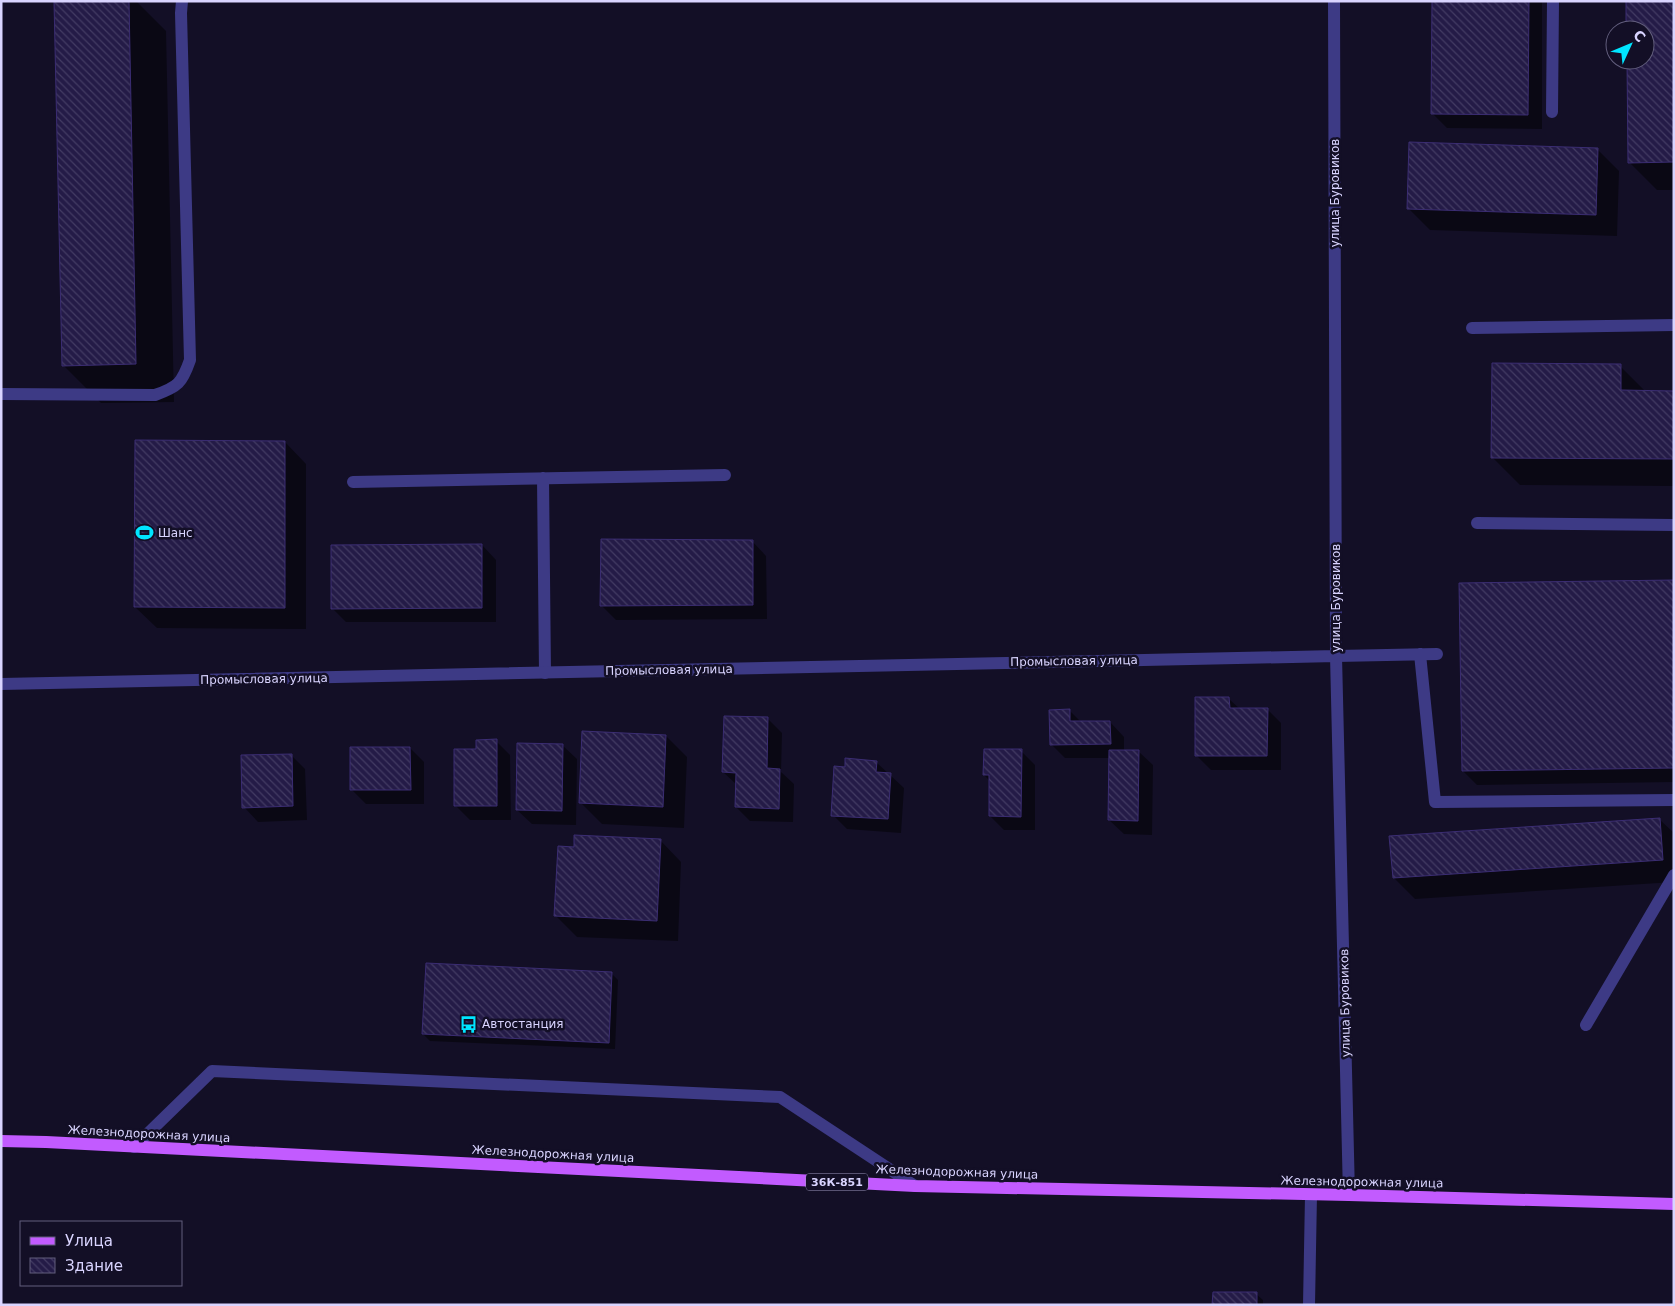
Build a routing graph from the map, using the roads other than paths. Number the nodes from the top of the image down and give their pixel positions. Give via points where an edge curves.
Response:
1 (182, 1) edge
2 (1334, 1) edge
3 (1553, 1) edge
4 (1552, 112) dead end
5 (1674, 325) edge
6 (1472, 328) dead end
7 (1, 394) edge
8 (724, 475) dead end
9 (543, 478) junction
10 (353, 482) dead end
11 (1477, 523) dead end
12 (1674, 525) edge
13 (1420, 654) junction
14 (1437, 654) dead end
15 (1336, 656) junction
16 (545, 673) junction
17 (1, 684) edge
18 (1674, 800) edge
19 (1674, 874) edge
20 (1586, 1025) dead end
21 (1, 1141) edge
22 (134, 1147) junction
23 (915, 1186) junction
24 (1311, 1194) junction
25 (1349, 1195) junction
26 (1674, 1204) edge
27 (1309, 1305) edge

1 - 7 street via 190,360 184,377 172,389 154,395
2 - 15 street, улица Буровиков
3 - 4 street
5 - 6 street
8 - 9 street
9 - 10 street
9 - 16 street
11 - 12 street
13 - 14 street, Промысловая улица
13 - 15 street, Промысловая улица
13 - 18 street via 1435,802
15 - 16 street, Промысловая улица
15 - 25 street, улица Буровиков
16 - 17 street, Промысловая улица
19 - 20 street
21 - 22 main road, Железнодорожная улица / 36К-851
22 - 23 main road, Железнодорожная улица / 36К-851
22 - 23 street via 212,1072 770,1096 780,1097
23 - 24 main road, Железнодорожная улица / 36К-851
24 - 25 main road, Железнодорожная улица / 36К-851
24 - 27 street
25 - 26 main road, Железнодорожная улица / 36К-851

